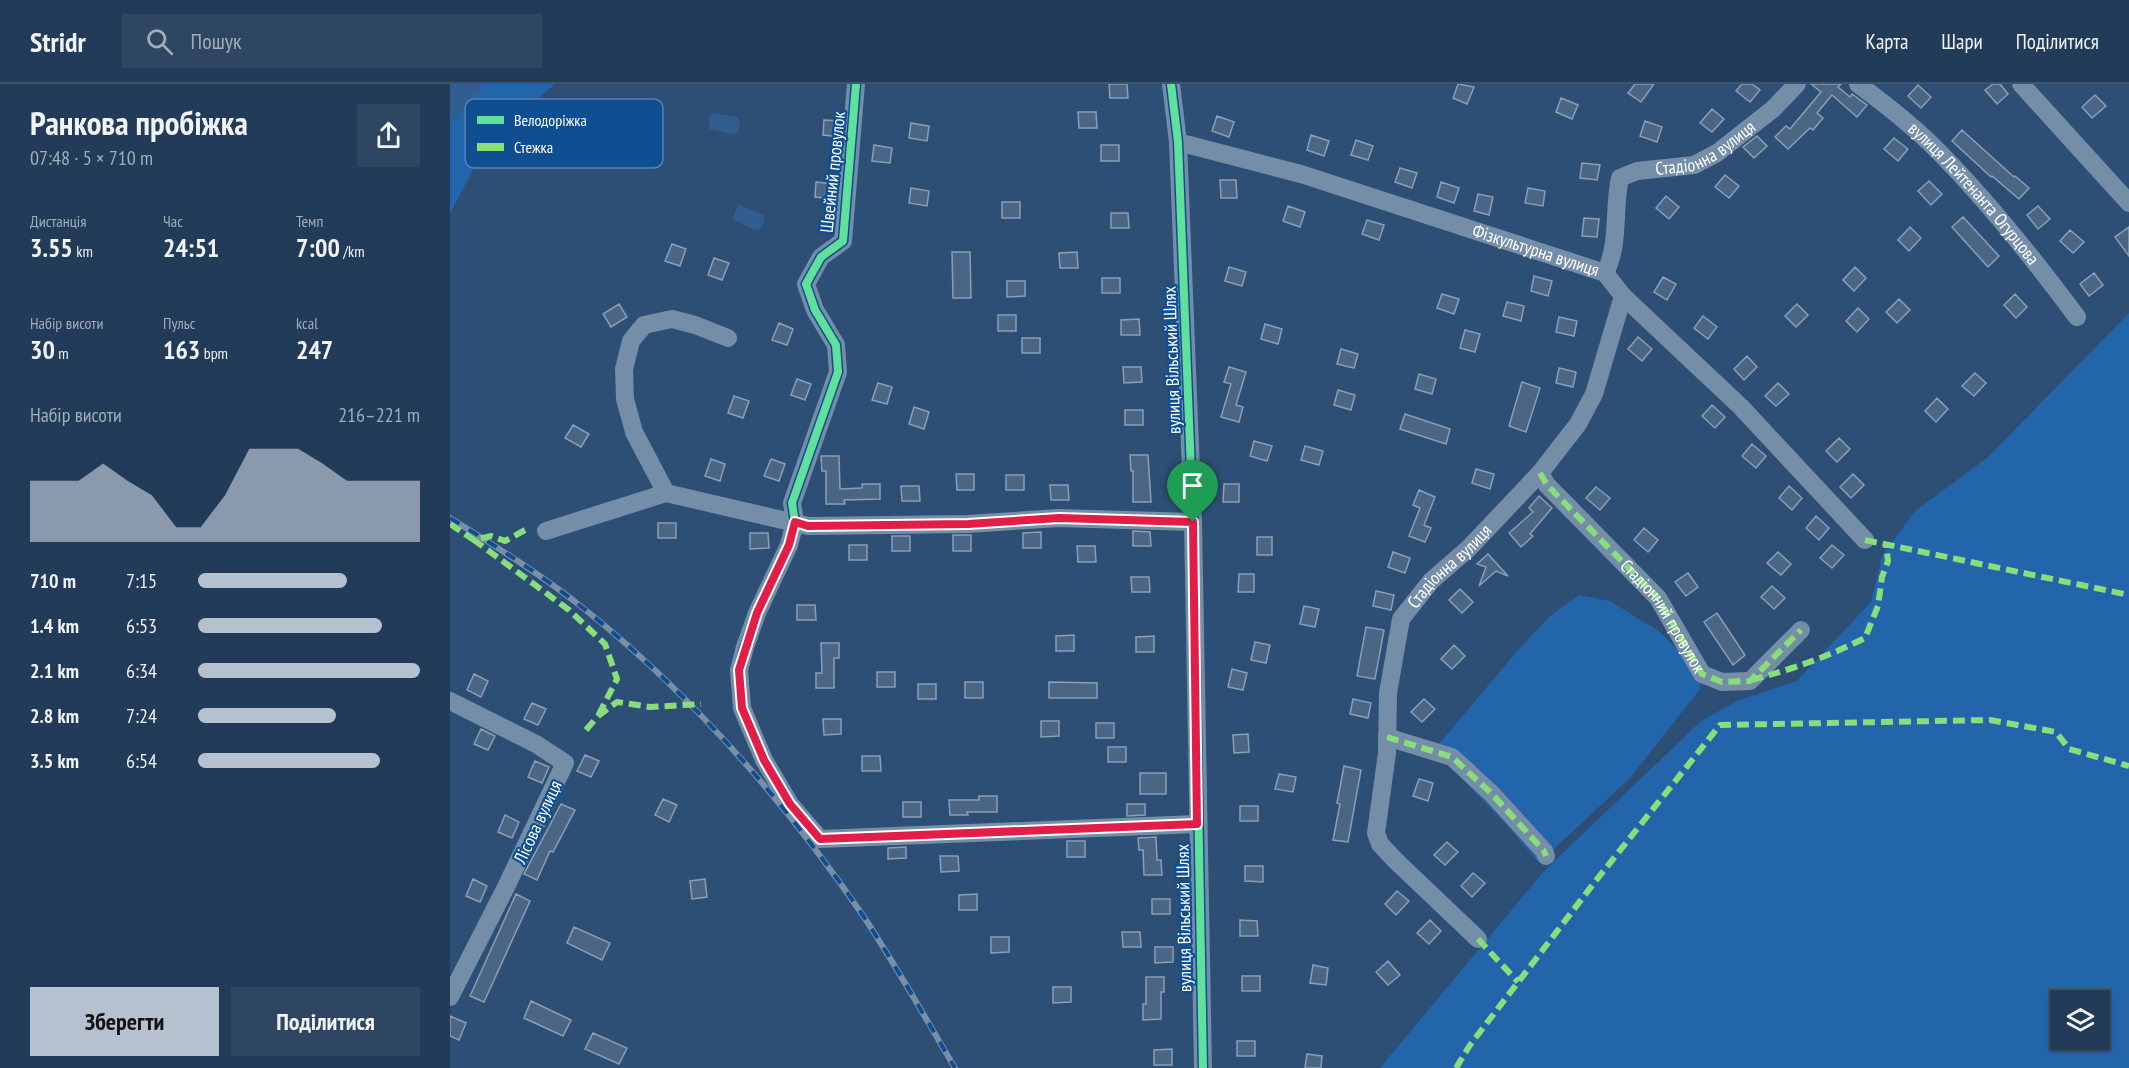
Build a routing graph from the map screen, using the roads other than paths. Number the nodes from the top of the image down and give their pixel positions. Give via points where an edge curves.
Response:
1 (856, 84) edge
2 (1171, 84) edge
3 (1797, 84) edge
4 (1858, 84) edge
5 (2021, 84) edge
6 (1178, 142) junction
7 (2129, 203) edge
8 (1605, 273) junction
9 (1623, 296) junction
10 (2077, 317) dead end
11 (728, 338) dead end
12 (1540, 473) junction
13 (666, 493) junction
14 (795, 522) junction
15 (1193, 522) junction
16 (546, 531) dead end
17 (1865, 540) dead end
18 (1801, 630) dead end
19 (450, 701) edge
20 (1387, 737) junction
21 (1197, 824) junction
22 (1546, 856) dead end
23 (1478, 939) dead end
24 (450, 997) edge
25 (1203, 1068) edge

1 - 14 street, Швейний провулок via 843,241 821,257 806,284 815,310 836,345 838,372 792,503
2 - 6 street, вулиця Вільський Шлях
3 - 8 street, Стадіонна вулиця via 1773,109 1717,153 1694,165 1637,171 1620,178 1612,252
4 - 10 street, вулиця Лейтенанта Огурцова via 1935,148 2027,250
5 - 7 street
6 - 8 street, Фізкультурна вулиця via 1301,174
6 - 15 street, вулиця Вільський Шлях
8 - 9 street, Фізкультурна вулиця
9 - 12 street, Стадіонна вулиця via 1588,409
9 - 17 street, Фізкультурна вулиця via 1741,407
11 - 13 street via 672,319 644,325 631,341 624,369 625,399 634,432
12 - 18 street, Стадіонний провулок via 1547,485 1658,598 1702,674 1722,682 1750,681
12 - 20 street, Стадіонна вулиця via 1469,548 1431,581 1401,619 1388,693
13 - 14 street
13 - 16 street
14 - 15 street via 808,526 968,524 1059,518
14 - 21 street via 789,545 757,613 739,670 742,708 764,760 790,804 820,839
15 - 21 street, вулиця Вільський Шлях
19 - 24 street, Лісова вулиця via 565,763
20 - 22 street via 1452,757 1492,794
20 - 23 street, Стадіонна вулиця via 1376,832 1380,844
21 - 25 street, вулиця Вільський Шлях

